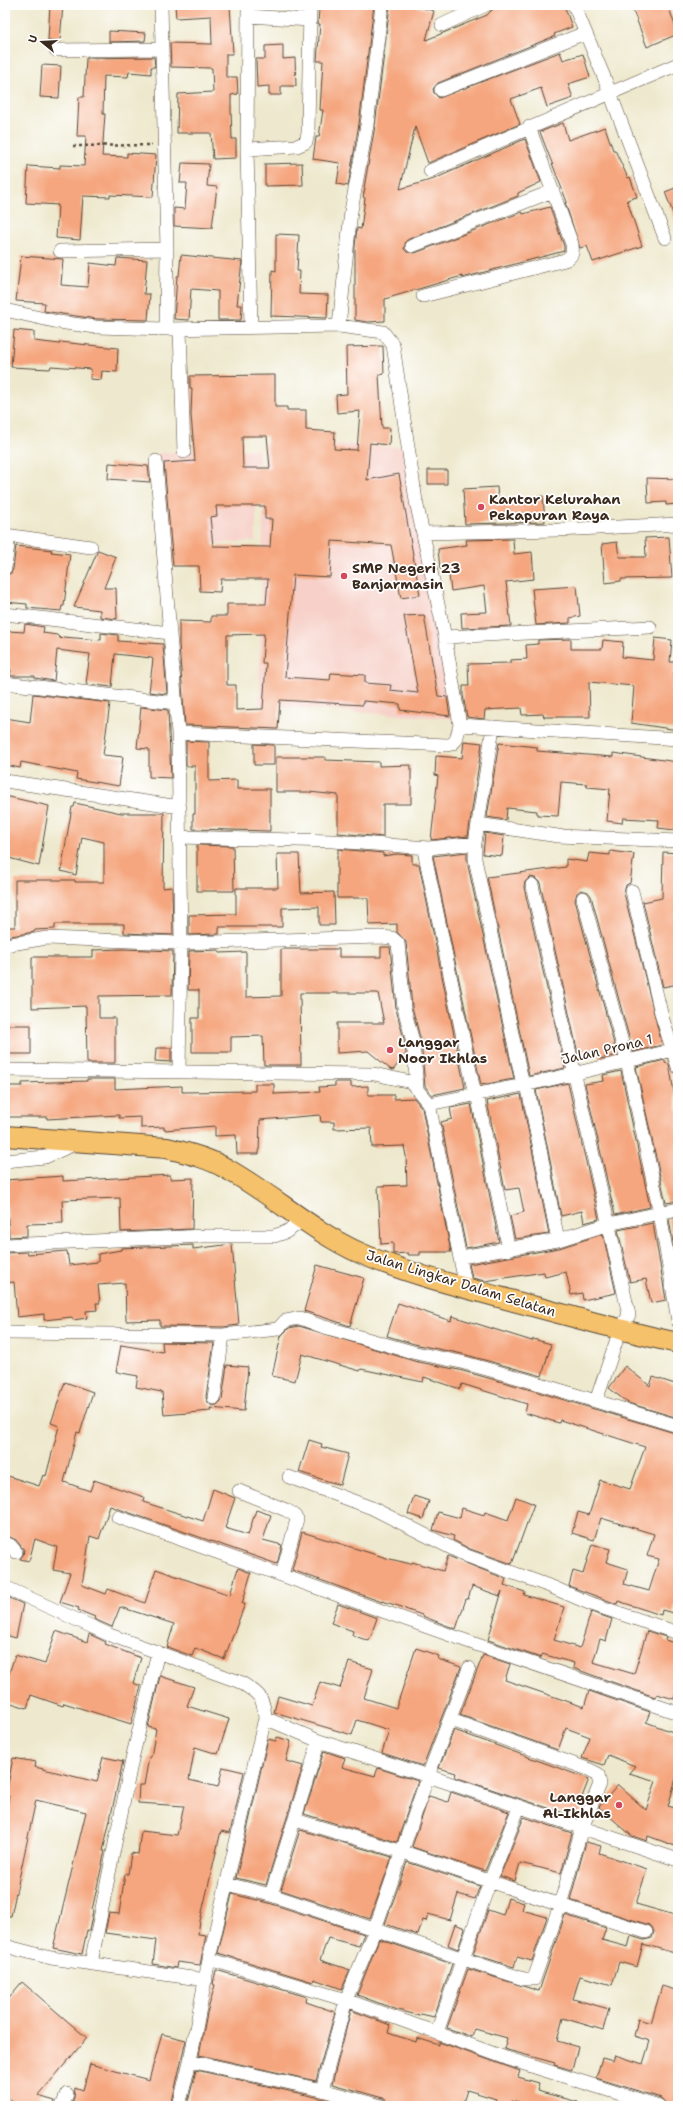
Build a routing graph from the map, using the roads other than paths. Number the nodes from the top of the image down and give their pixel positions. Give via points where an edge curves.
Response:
1 (161, 5) edge
2 (310, 5) edge
3 (382, 5) edge
4 (486, 5) edge
5 (574, 5) edge
6 (248, 10) edge
7 (310, 20) junction
8 (442, 25) dead end
9 (585, 33) junction
10 (161, 48) junction
11 (56, 50) dead end
12 (678, 64) edge
13 (441, 90) dead end
14 (609, 93) junction
15 (530, 127) junction
16 (247, 149) junction
17 (430, 171) dead end
18 (552, 191) junction
19 (665, 238) dead end
20 (412, 246) dead end
21 (167, 249) junction
22 (60, 251) dead end
23 (423, 296) dead end
24 (5, 310) edge
25 (340, 326) junction
26 (251, 328) junction
27 (166, 329) junction
28 (180, 329) junction
29 (184, 452) dead end
30 (156, 461) dead end
31 (678, 524) edge
32 (424, 533) junction
33 (7, 535) edge
34 (91, 547) dead end
35 (5, 568) edge
36 (5, 614) edge
37 (650, 627) dead end
38 (170, 633) junction
39 (445, 638) junction
40 (5, 683) edge
41 (175, 703) junction
42 (460, 725) junction
43 (492, 727) junction
44 (178, 732) junction
45 (678, 739) edge
46 (5, 781) edge
47 (180, 807) junction
48 (478, 824) junction
49 (180, 838) junction
50 (678, 840) edge
51 (475, 843) junction
52 (429, 848) junction
53 (532, 885) dead end
54 (632, 891) dead end
55 (584, 898) dead end
56 (181, 943) junction
57 (5, 944) edge
58 (676, 1049) edge
59 (627, 1061) junction
60 (678, 1067) edge
61 (5, 1070) edge
62 (179, 1072) junction
63 (576, 1073) junction
64 (525, 1085) junction
65 (417, 1088) junction
66 (476, 1095) junction
67 (429, 1104) junction
68 (5, 1136) edge
69 (79, 1141) junction
70 (5, 1161) edge
71 (678, 1209) edge
72 (660, 1213) junction
73 (305, 1219) junction
74 (609, 1224) junction
75 (558, 1240) junction
76 (5, 1245) edge
77 (509, 1250) junction
78 (461, 1257) junction
79 (466, 1288) junction
80 (678, 1321) edge
81 (620, 1330) junction
82 (5, 1333) edge
83 (223, 1335) junction
84 (678, 1344) edge
85 (214, 1398) dead end
86 (596, 1401) junction
87 (678, 1426) edge
88 (289, 1477) dead end
89 (239, 1491) dead end
90 (118, 1517) dead end
91 (5, 1543) edge
92 (16, 1552) dead end
93 (282, 1575) junction
94 (5, 1587) edge
95 (678, 1633) edge
96 (158, 1652) junction
97 (470, 1668) dead end
98 (678, 1713) edge
99 (265, 1718) junction
100 (451, 1720) junction
101 (319, 1741) junction
102 (428, 1776) junction
103 (519, 1807) junction
104 (295, 1820) junction
105 (582, 1828) junction
106 (403, 1852) junction
107 (678, 1860) edge
108 (490, 1881) junction
109 (227, 1884) junction
110 (271, 1895) junction
111 (560, 1905) junction
112 (376, 1929) junction
113 (646, 1932) dead end
114 (5, 1946) edge
115 (463, 1958) junction
116 (209, 1960) junction
117 (91, 1963) junction
118 (206, 1980) junction
119 (346, 2000) junction
120 (437, 2032) junction
121 (190, 2061) junction
122 (322, 2090) junction
123 (179, 2106) edge
124 (381, 2106) edge
125 (659, 2106) edge

1 - 10 street
2 - 7 street
3 - 25 street via 367,125 351,211
4 - 8 street
5 - 9 street
6 - 7 street
6 - 16 street
7 - 16 street via 306,142 297,146
9 - 13 street
9 - 14 street
10 - 11 street
10 - 21 street
12 - 14 street
14 - 15 street
14 - 19 street
15 - 17 street
15 - 18 street
16 - 26 street
18 - 20 street
18 - 23 street via 572,244 571,257
21 - 22 street
21 - 27 street
24 - 27 street via 58,322 96,327
25 - 26 street
25 - 32 street via 383,332 393,344 416,501
26 - 28 street
27 - 28 street
28 - 29 street
30 - 38 street
31 - 32 street
32 - 39 street
33 - 34 street
33 - 35 street
36 - 38 street
37 - 39 street
38 - 41 street
39 - 42 street
40 - 41 street
41 - 44 street
42 - 43 street
42 - 44 street via 456,740 447,745
43 - 45 street
43 - 48 street
44 - 47 street
46 - 47 street
47 - 49 street
48 - 50 street via 558,836
48 - 51 street
49 - 52 street via 332,841
49 - 56 street
51 - 52 street
51 - 64 street via 475,859 486,914
52 - 66 street via 425,858
53 - 63 street
54 - 58 street via 662,1017
55 - 59 street
56 - 57 street via 47,938
56 - 62 street
56 - 65 street via 379,937 395,940 400,948 398,957 404,1008 412,1042
58 - 59 street, Jalan Prona 1
58 - 60 street
59 - 63 street, Jalan Prona 1
59 - 72 street
61 - 62 street
62 - 65 street via 374,1074 406,1080
63 - 64 street, Jalan Prona 1
63 - 74 street
64 - 66 street, Jalan Prona 1
64 - 75 street
65 - 67 street
66 - 67 street, Jalan Prona 1
66 - 77 street
67 - 78 street
68 - 69 main road, Jalan Lingkar Dalam Selatan
69 - 70 street via 45,1157
69 - 73 main road, Jalan Lingkar Dalam Selatan via 167,1148 191,1154 227,1168
71 - 72 street
72 - 74 street
72 - 80 street
73 - 76 street via 286,1232 274,1236 204,1236
73 - 79 main road, Jalan Lingkar Dalam Selatan via 359,1252
74 - 75 street
74 - 81 street via 629,1315
75 - 77 street
77 - 78 street
78 - 79 street
79 - 81 main road, Jalan Lingkar Dalam Selatan
81 - 84 main road, Jalan Lingkar Dalam Selatan
81 - 86 street
82 - 83 street
83 - 85 street
83 - 86 street via 278,1328 285,1321 300,1318 416,1353 461,1362
86 - 87 street
88 - 95 street via 372,1508 467,1556 589,1603
89 - 93 street via 286,1510 297,1519
90 - 93 street
91 - 92 street
93 - 98 street
94 - 96 street via 110,1635
96 - 99 street via 240,1682 255,1691 262,1699
96 - 117 street via 132,1759
97 - 100 street
99 - 101 street
99 - 109 street
100 - 102 street
100 - 105 street via 596,1772 600,1784
101 - 102 street
101 - 104 street
102 - 103 street
102 - 106 street
103 - 105 street
103 - 108 street
104 - 106 street
104 - 110 street
105 - 107 street
105 - 111 street
106 - 108 street
106 - 112 street
108 - 111 street
108 - 115 street
109 - 110 street
109 - 116 street
110 - 112 street
111 - 113 street
111 - 115 street via 534,1979 524,1979
112 - 115 street
112 - 119 street
114 - 117 street via 51,1958
115 - 120 street
116 - 118 street
116 - 119 street
117 - 118 street
118 - 121 street
119 - 120 street
119 - 122 street
120 - 125 street via 506,2058
121 - 122 street
121 - 123 street
122 - 124 street

